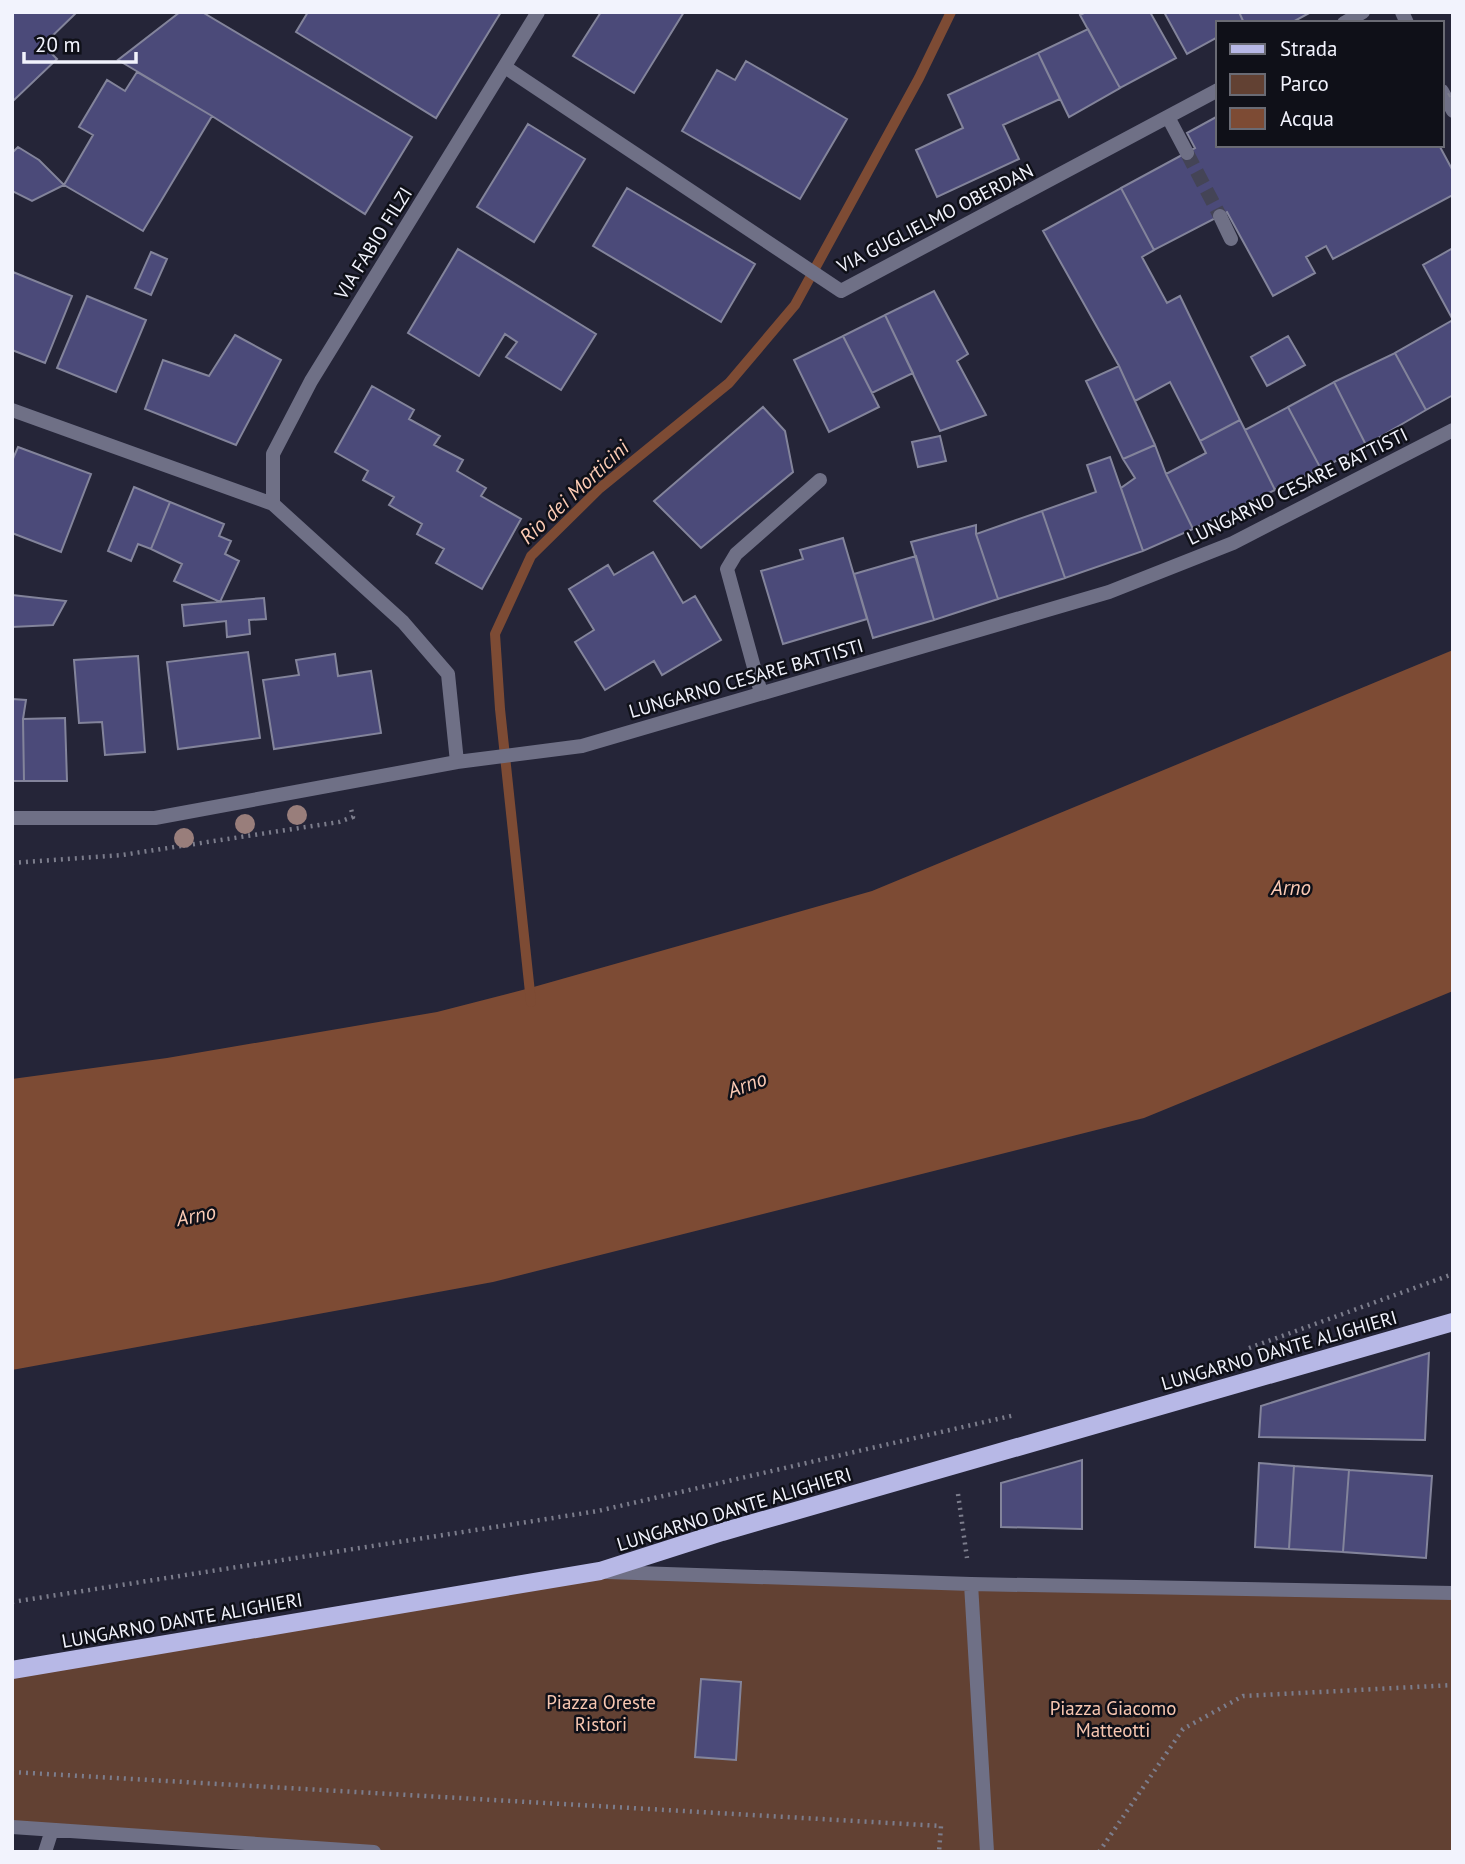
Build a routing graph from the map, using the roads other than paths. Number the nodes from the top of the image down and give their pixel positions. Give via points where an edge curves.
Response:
1 (538, 12) edge
2 (1363, 12) edge
3 (1347, 21) edge
4 (505, 67) junction
5 (1216, 91) edge
6 (1446, 95) edge
7 (1453, 111) edge
8 (1168, 117) junction
9 (1187, 153) tunnel mouth
10 (1220, 216) tunnel mouth
11 (1231, 239) dead end
12 (12, 410) edge
13 (1453, 430) edge
14 (820, 480) dead end
15 (273, 504) junction
16 (761, 693) junction
17 (457, 762) junction
18 (12, 818) edge
19 (1453, 1322) edge
20 (600, 1571) junction
21 (971, 1584) junction
22 (1453, 1593) edge
23 (12, 1670) edge
24 (12, 1827) edge
25 (52, 1830) junction
26 (45, 1852) edge
27 (374, 1852) edge
28 (987, 1852) edge

1 - 4 street, VIA FABIO FILZI
2 - 3 street
4 - 8 street, VIA GUGLIELMO OBERDAN via 841,291
4 - 15 street, VIA FABIO FILZI via 311,381 273,454
5 - 8 street, VIA GUGLIELMO OBERDAN
6 - 7 street
8 - 9 street
10 - 11 street
12 - 15 street
13 - 16 street, LUNGARNO CESARE BATTISTI via 1233,543 1110,592
14 - 16 street via 736,554 727,569
15 - 17 street via 403,622 448,674
16 - 17 street, LUNGARNO CESARE BATTISTI via 582,746
17 - 18 street, LUNGARNO CESARE BATTISTI via 155,818
19 - 20 main road, LUNGARNO DANTE ALIGHIERI
20 - 21 street
20 - 23 main road, LUNGARNO DANTE ALIGHIERI
21 - 22 street
21 - 28 street
24 - 25 street
25 - 26 street
25 - 27 street

